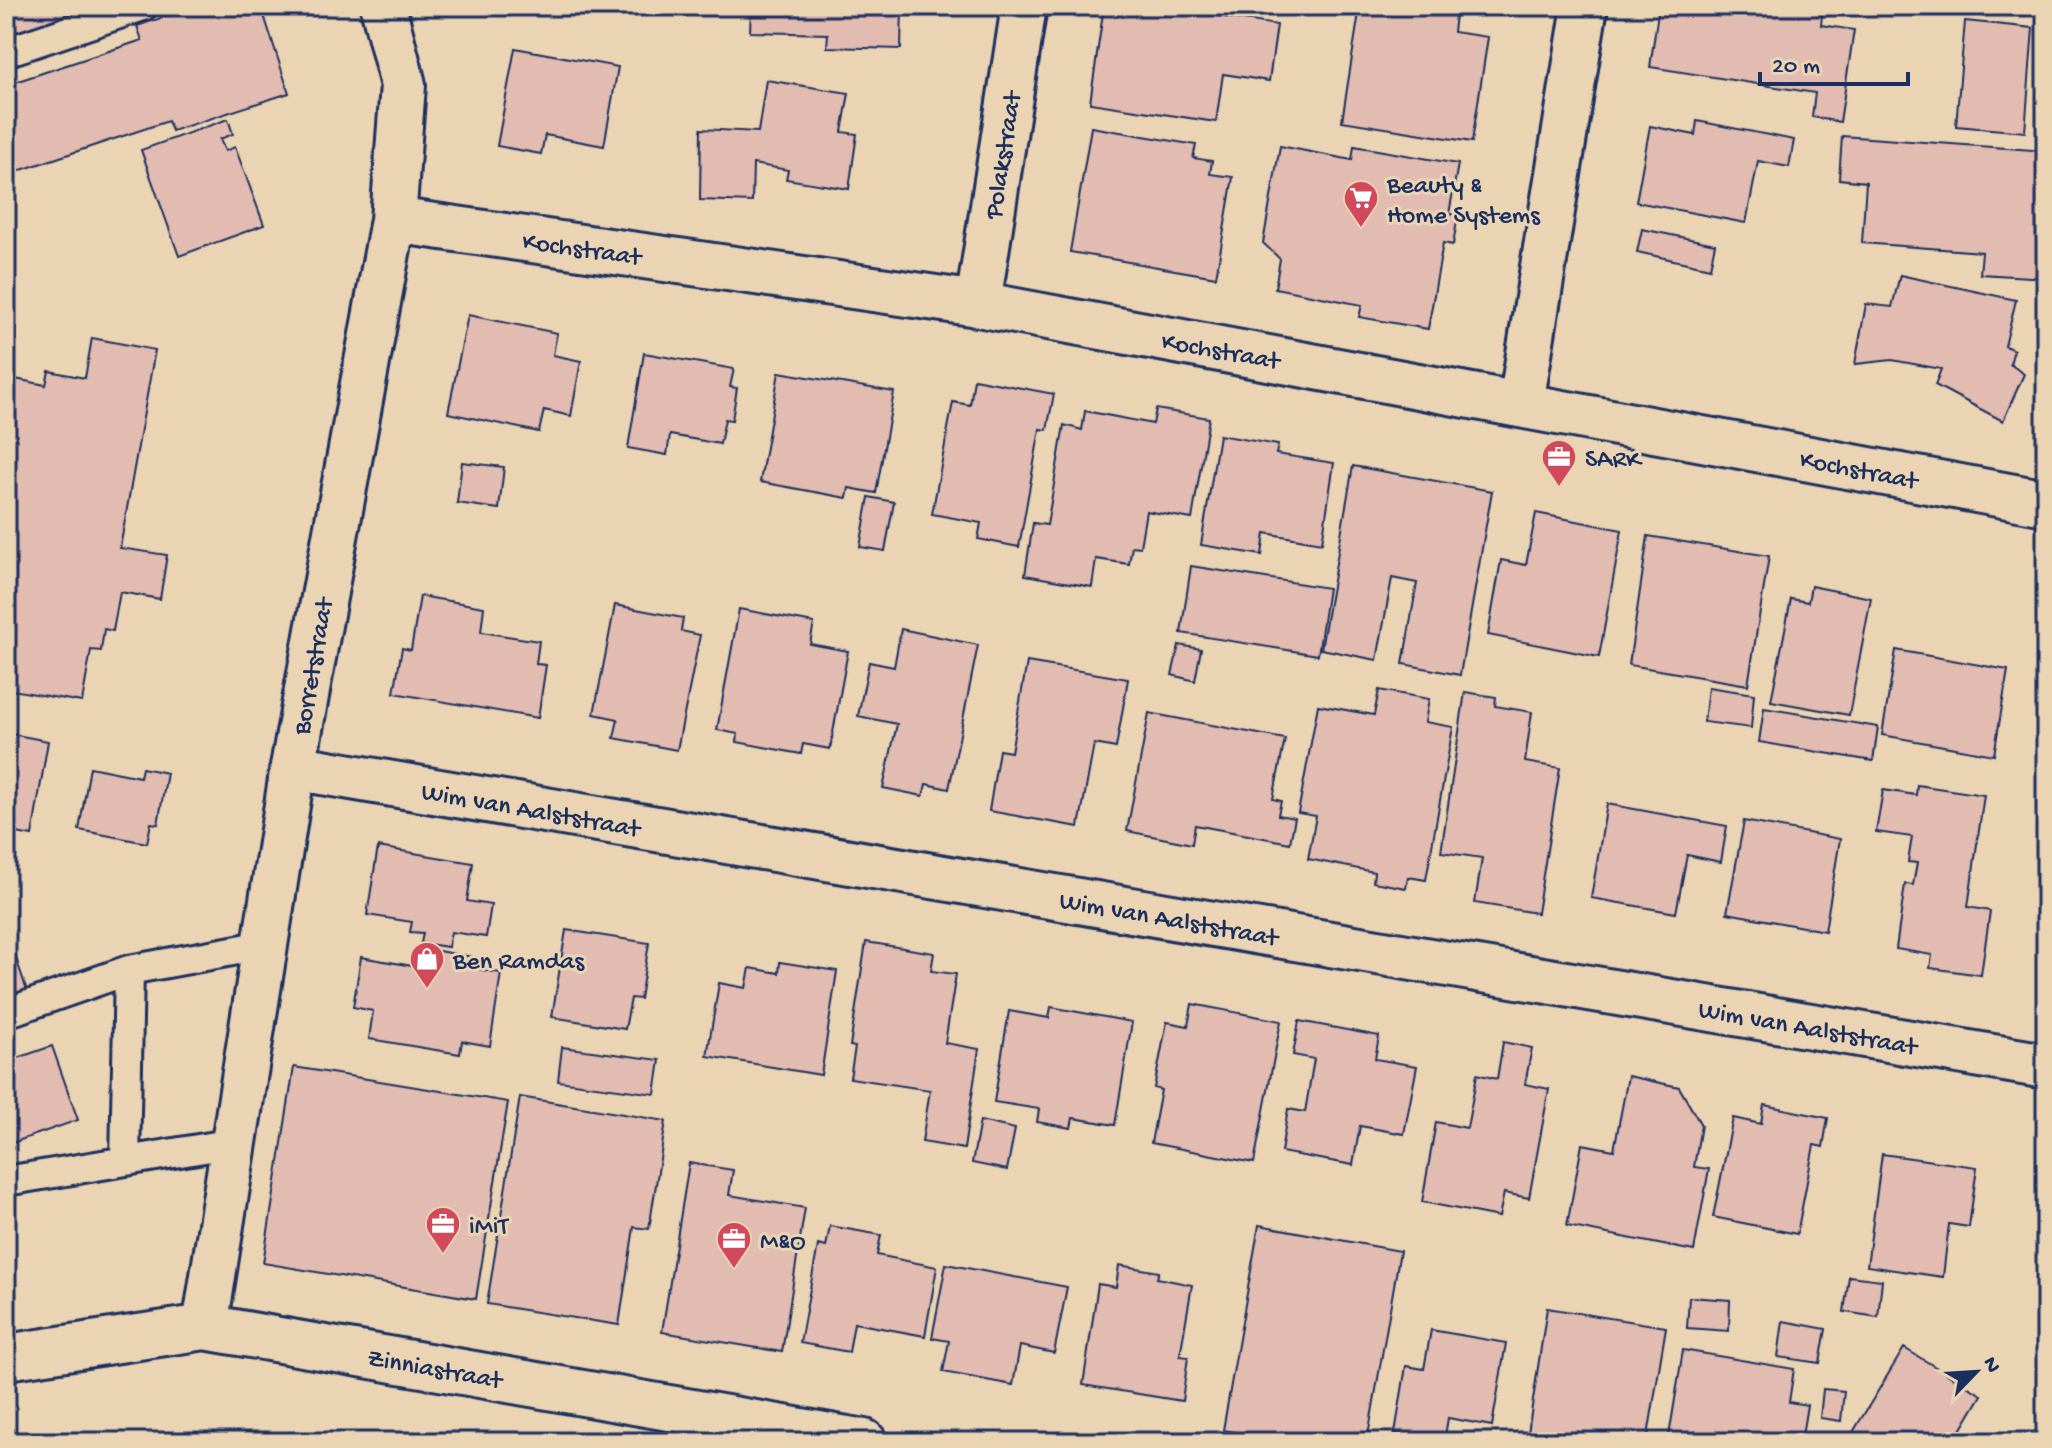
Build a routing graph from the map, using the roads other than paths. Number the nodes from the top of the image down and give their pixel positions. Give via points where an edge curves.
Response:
1 (143, 6) edge
2 (383, 6) edge
3 (1024, 6) edge
4 (1585, 6) edge
5 (6, 52) edge
6 (393, 220) junction
7 (978, 304) junction
8 (1521, 404) junction
9 (2046, 503) edge
10 (293, 767) junction
11 (265, 945) junction
12 (129, 970) junction
13 (6, 1013) edge
14 (2046, 1066) edge
15 (234, 1143) junction
16 (125, 1161) junction
17 (6, 1181) edge
18 (205, 1327) junction
19 (6, 1357) edge
20 (864, 1442) edge

1 - 5 lane
2 - 6 street, Borretstraat via 403,85
3 - 7 street, Polakstraat
4 - 8 street
6 - 7 street, Kochstraat
6 - 10 street, Borretstraat
7 - 8 street, Kochstraat
8 - 9 street, Kochstraat
10 - 11 street, Borretstraat
10 - 14 street, Wim van Aalststraat
11 - 12 lane
11 - 15 street, Borretstraat
12 - 13 lane
12 - 16 lane
15 - 16 lane
15 - 18 street, Borretstraat
16 - 17 lane
18 - 19 street, Zinniastraat
18 - 20 street, Zinniastraat

